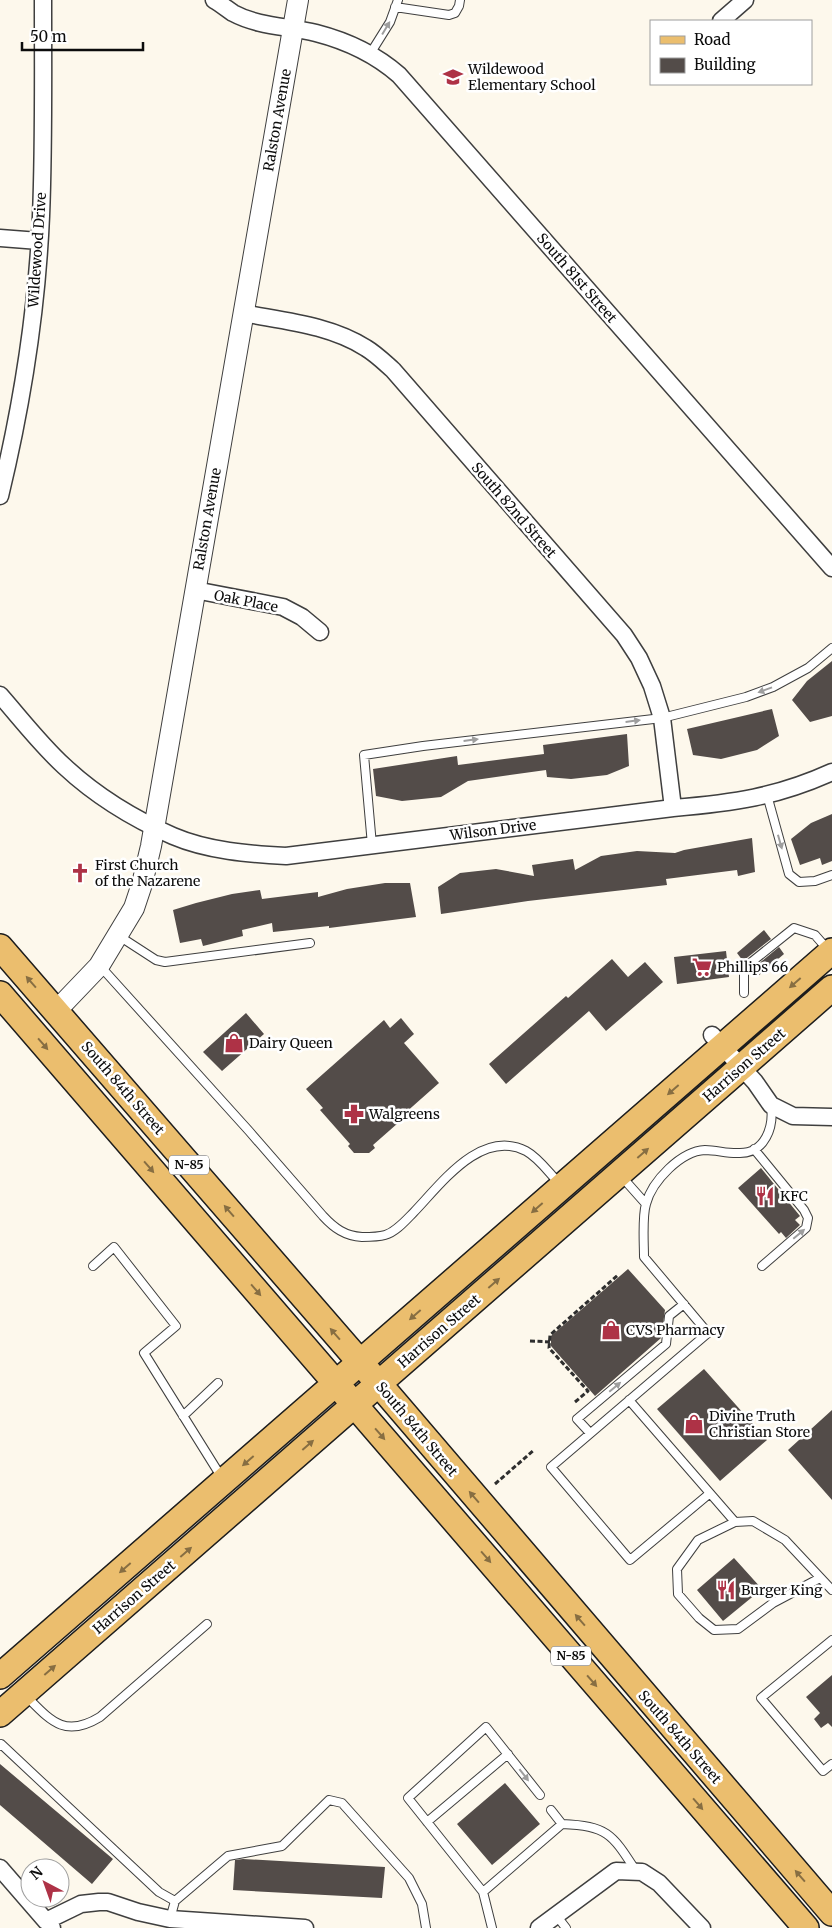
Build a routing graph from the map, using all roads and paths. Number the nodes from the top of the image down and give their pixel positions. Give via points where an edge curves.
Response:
1 (43, 0) edge
2 (214, 0) edge
3 (298, 0) edge
4 (460, 0) edge
5 (745, 0) edge
6 (397, 4) edge
7 (722, 20) edge
8 (293, 29) junction
9 (370, 54) junction
10 (0, 238) edge
11 (39, 241) junction
12 (243, 313) junction
13 (0, 496) edge
14 (832, 568) edge
15 (194, 590) junction
16 (320, 632) dead end
17 (832, 648) edge
18 (0, 695) edge
19 (662, 718) junction
20 (832, 772) edge
21 (767, 795) junction
22 (673, 808) junction
23 (154, 826) junction
24 (372, 846) junction
25 (832, 875) edge
26 (119, 936) junction
27 (310, 943) dead end
28 (0, 947) edge
29 (831, 951) edge
30 (99, 966) junction
31 (0, 974) edge
32 (832, 988) edge
33 (744, 993) dead end
34 (0, 994) edge
35 (56, 1011) junction
36 (718, 1040) junction
37 (741, 1067) junction
38 (771, 1105) junction
39 (832, 1117) edge
40 (754, 1149) junction
41 (619, 1174) junction
42 (562, 1187) junction
43 (646, 1204) junction
44 (93, 1266) dead end
45 (762, 1266) dead end
46 (618, 1275) dead end
47 (684, 1304) junction
48 (530, 1341) dead end
49 (550, 1342) junction
50 (360, 1363) junction
51 (218, 1383) dead end
52 (338, 1383) junction
53 (378, 1384) junction
54 (629, 1400) junction
55 (576, 1402) dead end
56 (354, 1405) junction
57 (183, 1416) junction
58 (590, 1433) junction
59 (534, 1450) dead end
60 (224, 1482) junction
61 (496, 1484) dead end
62 (709, 1494) junction
63 (735, 1522) junction
64 (820, 1578) junction
65 (832, 1590) edge
66 (207, 1624) dead end
67 (832, 1640) edge
68 (0, 1676) edge
69 (24, 1693) junction
70 (0, 1714) edge
71 (0, 1746) edge
72 (508, 1754) junction
73 (832, 1764) edge
74 (540, 1795) dead end
75 (551, 1810) dead end
76 (427, 1822) junction
77 (562, 1824) junction
78 (0, 1868) edge
79 (636, 1871) junction
80 (483, 1892) junction
81 (175, 1901) junction
82 (832, 1913) edge
83 (170, 1919) junction
84 (561, 1921) edge
85 (49, 1924) edge
86 (305, 1928) edge
87 (426, 1928) edge
88 (492, 1928) edge
89 (539, 1928) edge
90 (702, 1928) edge
91 (806, 1928) edge

1 - 11 street, Wildewood Drive
2 - 8 street, South 81st Street via 234,14 270,26
3 - 8 street, Ralston Avenue
4 - 6 lane via 455,13 448,15
5 - 7 street
9 -> 6 lane
8 - 9 street, South 81st Street via 347,43
8 - 12 street, Ralston Avenue
9 - 14 street, South 81st Street via 399,75
10 - 11 street
11 - 13 street, Wildewood Drive via 22,387
12 - 15 street, Ralston Avenue
12 - 19 street, South 82nd Street via 329,330 366,348 392,370 624,635 652,686
15 - 16 street, Oak Place via 283,608 302,617
15 - 23 street, Ralston Avenue
17 -> 19 lane via 808,668 773,688
18 - 23 street, Wilson Drive via 46,747 84,783 123,810
19 - 22 street, South 82nd Street
24 -> 19 lane via 364,755
20 - 21 street, Wilson Drive
21 - 22 street, Wilson Drive
21 -> 25 lane via 789,874 799,882
22 - 24 street, Wilson Drive
23 - 24 street, Wilson Drive via 203,845 251,854 286,856
23 - 26 street, Ralston Avenue via 142,884
26 - 27 lane via 164,962
26 - 30 street, Ralston Avenue
35 -> 28 main road, South 84th Street / N-85
29 - 33 lane via 815,935 794,928 744,968
29 -> 36 main road, Harrison Street
30 - 35 street, Ralston Avenue
30 - 42 lane via 327,1220 347,1235 386,1235 401,1225 458,1167 474,1154 493,1147 526,1151
31 - 35 main road via 37,1010
32 - 37 main road, Harrison Street
34 -> 52 main road, N-85
50 -> 35 main road, South 84th Street / N-85
36 - 37 street
36 -> 42 main road, Harrison Street
37 - 38 street
41 -> 37 main road, Harrison Street
38 - 39 street via 793,1116
38 - 40 lane via 769,1134
40 - 43 lane via 740,1154 705,1150 685,1156 666,1171
45 -> 40 lane via 806,1228 808,1218
41 - 43 lane
53 -> 41 main road, Harrison Street
42 -> 50 main road, Harrison Street
43 - 47 lane via 644,1257
44 - 57 lane via 114,1247 176,1326 144,1353
46 - 49 path via 550,1335
47 - 54 lane via 708,1333
58 -> 47 lane via 578,1419 666,1344 669,1316
48 - 49 path
49 - 55 path via 549,1348 588,1391
50 - 52 main road, Harrison Street
50 - 53 main road, South 84th Street / N-85
51 - 57 lane
52 - 56 main road, N-85
52 -> 60 main road, Harrison Street
53 - 56 main road, Harrison Street
82 -> 53 main road, South 84th Street / N-85
54 - 58 lane
54 - 62 lane
69 -> 56 main road, Harrison Street
56 -> 91 main road, N-85
57 - 60 lane
58 - 62 lane via 551,1467 630,1560
59 - 61 path
60 -> 68 main road, Harrison Street
62 - 63 lane
63 - 64 lane via 753,1521 785,1540
63 - 64 lane via 698,1540 677,1569 678,1594 714,1630 738,1629 773,1604
64 - 65 lane
66 - 69 lane via 88,1725 58,1724
67 - 73 lane via 761,1698 823,1771
69 - 70 main road, Harrison Street
71 - 81 lane via 159,1892
72 -> 74 lane
72 - 76 lane
72 - 76 lane via 486,1727 408,1798
75 - 77 lane
76 - 80 lane
77 - 79 lane via 599,1828 617,1843
77 - 80 lane
78 - 85 street
79 - 84 street via 616,1871
79 - 90 street via 659,1883
80 - 88 lane
81 - 83 lane
81 - 87 lane via 228,1856 282,1846 329,1800 342,1803 409,1878 422,1904
83 - 85 street via 108,1902 91,1902 70,1908
83 - 86 street
84 - 89 street

